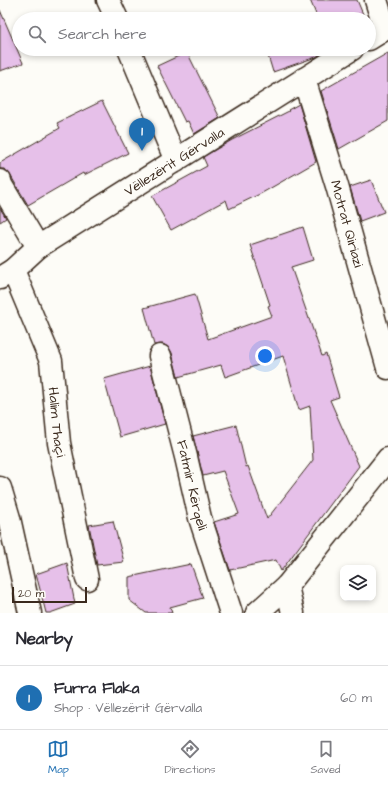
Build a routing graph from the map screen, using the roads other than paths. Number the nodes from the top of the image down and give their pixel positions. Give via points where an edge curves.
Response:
1 (108, 0) edge
2 (376, 0) edge
3 (113, 12) edge
4 (381, 31) edge
5 (132, 56) edge
6 (341, 56) edge
7 (304, 79) junction
8 (176, 161) junction
9 (0, 181) edge
10 (38, 247) junction
11 (6, 274) edge
12 (160, 356) dead end
13 (388, 368) edge
14 (388, 459) edge
15 (0, 488) edge
16 (87, 579) dead end
17 (287, 586) junction
18 (30, 613) edge
19 (231, 613) edge
20 (256, 613) edge
21 (293, 613) edge

1 - 3 street
2 - 4 street
5 - 8 street
6 - 7 street, Vëllezërit Gërvalla
7 - 8 street, Vëllezërit Gërvalla
7 - 13 street, Motrat Qiriazi
8 - 10 street, Vëllezërit Gërvalla
9 - 10 street
10 - 11 street, Vëllezërit Gërvalla
11 - 16 street, Halim Thaçi via 51,361 59,443
12 - 19 street, Fatmir Kërqeli via 200,518
14 - 17 street
15 - 18 street
17 - 20 street
17 - 21 street

